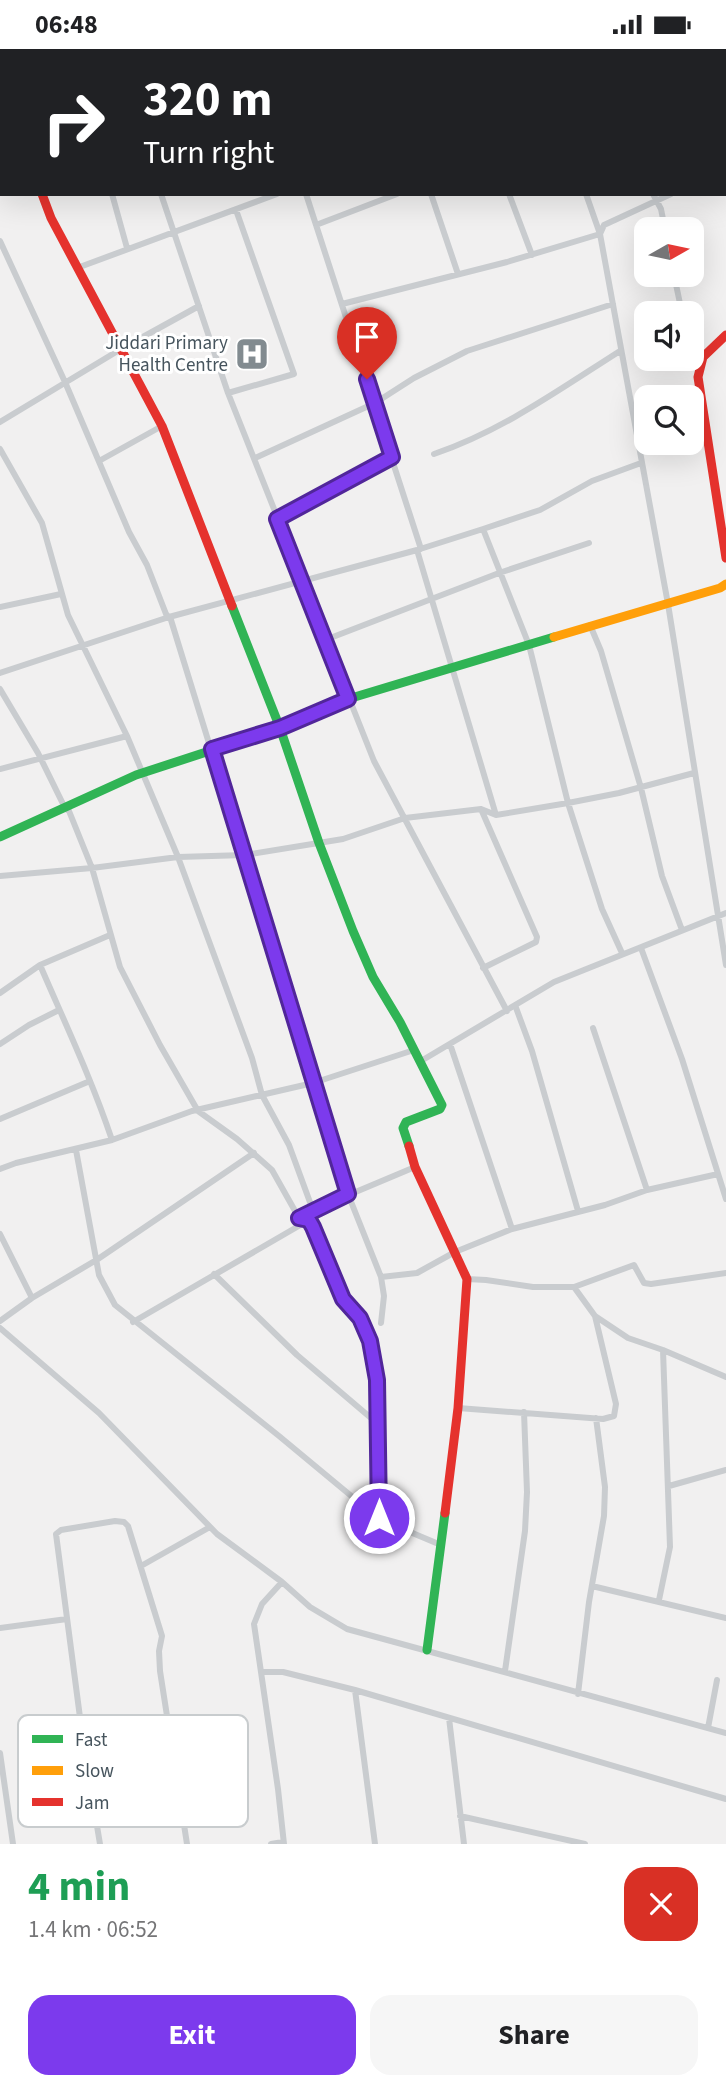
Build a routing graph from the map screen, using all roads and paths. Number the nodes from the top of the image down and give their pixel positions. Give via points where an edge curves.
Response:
1 (43, 196) edge
2 (113, 196) edge
3 (161, 196) edge
4 (272, 196) edge
5 (307, 196) edge
6 (389, 196) edge
7 (432, 196) edge
8 (510, 196) edge
9 (587, 196) edge
10 (654, 196) edge
11 (668, 196) edge
12 (658, 202) junction
13 (236, 210) junction
14 (662, 217) edge
15 (316, 225) junction
16 (173, 232) junction
17 (600, 234) junction
18 (0, 241) edge
19 (127, 248) junction
20 (532, 255) junction
21 (77, 268) junction
22 (458, 274) junction
23 (342, 304) junction
24 (613, 304) junction
25 (199, 306) junction
26 (726, 335) edge
27 (121, 349) junction
28 (620, 351) junction
29 (704, 357) edge
30 (697, 371) edge
31 (65, 382) junction
32 (228, 393) junction
33 (375, 403) junction
34 (0, 422) edge
35 (162, 426) junction
36 (0, 449) edge
37 (434, 454) dead end
38 (392, 457) junction
39 (256, 458) junction
40 (99, 461) junction
41 (640, 463) junction
42 (277, 519) junction
43 (483, 529) junction
44 (589, 544) dead end
45 (419, 550) junction
46 (726, 558) edge
47 (499, 573) junction
48 (302, 583) junction
49 (725, 585) edge
50 (61, 594) junction
51 (431, 600) junction
52 (231, 602) junction
53 (668, 604) junction
54 (0, 607) edge
55 (169, 617) junction
56 (590, 625) junction
57 (325, 639) junction
58 (83, 645) junction
59 (529, 645) junction
60 (453, 669) junction
61 (0, 673) edge
62 (0, 689) edge
63 (348, 699) junction
64 (280, 728) junction
65 (127, 736) junction
66 (212, 749) junction
67 (40, 757) junction
68 (0, 769) edge
69 (143, 773) junction
70 (694, 773) junction
71 (641, 788) junction
72 (568, 803) junction
73 (65, 808) junction
74 (481, 809) junction
75 (496, 815) junction
76 (405, 818) junction
77 (0, 837) edge
78 (319, 843) junction
79 (245, 855) junction
80 (178, 857) junction
81 (92, 868) junction
82 (0, 876) edge
83 (726, 913) edge
84 (717, 915) junction
85 (682, 930) junction
86 (110, 935) junction
87 (640, 948) junction
88 (622, 953) junction
89 (40, 965) junction
90 (726, 965) edge
91 (483, 968) junction
92 (0, 993) edge
93 (515, 1005) junction
94 (59, 1010) junction
95 (507, 1011) junction
96 (593, 1028) dead end
97 (0, 1044) edge
98 (450, 1044) junction
99 (414, 1050) junction
100 (421, 1061) junction
101 (90, 1081) junction
102 (313, 1083) junction
103 (261, 1095) junction
104 (198, 1111) junction
105 (0, 1119) edge
106 (112, 1140) junction
107 (76, 1150) junction
108 (254, 1153) junction
109 (415, 1167) junction
110 (0, 1169) edge
111 (718, 1174) junction
112 (647, 1190) junction
113 (348, 1194) junction
114 (726, 1199) edge
115 (578, 1211) junction
116 (309, 1212) junction
117 (299, 1218) junction
118 (309, 1220) junction
119 (512, 1229) junction
120 (0, 1234) edge
121 (455, 1252) junction
122 (98, 1259) junction
123 (726, 1273) edge
124 (214, 1274) junction
125 (381, 1277) junction
126 (467, 1279) junction
127 (574, 1287) junction
128 (32, 1298) junction
129 (595, 1316) junction
130 (0, 1321) edge
131 (133, 1322) junction
132 (381, 1322) dead end
133 (0, 1328) edge
134 (663, 1350) junction
135 (726, 1377) edge
136 (458, 1408) junction
137 (524, 1412) junction
138 (596, 1418) junction
139 (378, 1424) junction
140 (726, 1469) edge
141 (669, 1486) junction
142 (379, 1518) junction
143 (210, 1527) junction
144 (441, 1545) junction
145 (141, 1566) junction
146 (282, 1582) junction
147 (592, 1586) junction
148 (659, 1600) junction
149 (726, 1618) edge
150 (67, 1619) junction
151 (0, 1628) edge
152 (427, 1650) junction
153 (505, 1671) junction
154 (261, 1672) junction
155 (717, 1680) dead end
156 (355, 1690) junction
157 (578, 1694) junction
158 (81, 1715) edge
159 (167, 1715) edge
160 (449, 1718) junction
161 (708, 1728) junction
162 (726, 1733) edge
163 (0, 1753) edge
164 (726, 1799) edge
165 (460, 1816) junction
166 (283, 1843) edge
167 (13, 1844) edge
168 (271, 1844) edge
169 (375, 1844) edge
170 (464, 1844) edge
171 (585, 1844) edge

1 - 21 street
2 - 19 street
3 - 16 street
4 - 13 street
5 - 15 street
6 - 15 street
7 - 22 street
8 - 20 street
9 - 17 street
10 - 12 street
11 - 12 street
12 - 14 street
12 - 17 street via 604,225
13 - 16 street
13 - 32 street via 294,374
15 - 23 street
16 - 19 street
16 - 25 street
17 - 20 street
17 - 24 street
18 - 31 street
19 - 21 street
20 - 22 street
21 - 27 street
22 - 23 street
23 - 33 street
24 - 28 street
24 - 33 street via 467,351
25 - 27 street
25 - 32 street
26 - 29 street
27 - 31 street
27 - 35 street
28 - 37 street via 511,421
28 - 41 street
30 - 46 street
31 - 34 street
31 - 40 street
32 - 39 street
33 - 38 street
33 - 39 street
35 - 40 street
35 - 52 street
36 - 50 street via 42,523
38 - 42 street
38 - 45 street
39 - 42 street
40 - 55 street
41 - 43 street via 592,481 540,510
41 - 53 street
42 - 48 street
43 - 45 street
43 - 47 street
44 - 47 street
45 - 48 street
45 - 51 street
47 - 51 street
47 - 59 street
48 - 52 street
48 - 57 street
49 - 53 street
50 - 54 street
50 - 58 street
51 - 57 street
51 - 60 street
52 - 55 street
52 - 64 street
53 - 56 street
53 - 70 street
55 - 58 street
55 - 66 street
56 - 59 street
56 - 71 street
57 - 63 street
58 - 61 street
58 - 65 street
59 - 60 street
59 - 72 street
60 - 63 street
60 - 75 street
62 - 67 street
63 - 64 street
63 - 76 street
64 - 66 street
64 - 78 street
65 - 67 street
65 - 69 street
66 - 69 street
66 - 79 street
67 - 68 street
67 - 73 street
69 - 73 street
69 - 80 street
70 - 71 street
70 - 84 street
71 - 72 street
71 - 85 street via 662,876
72 - 75 street
72 - 88 street via 602,909
73 - 77 street
73 - 81 street
74 - 75 street
74 - 76 street
74 - 91 street via 537,937 536,942
76 - 78 street
76 - 91 street
78 - 79 street
78 - 99 street via 373,977
79 - 80 street
79 - 102 street
80 - 81 street
80 - 103 street via 252,1058
81 - 82 street
81 - 86 street
83 - 84 street
84 - 85 street
84 - 90 street
85 - 87 street
86 - 89 street
86 - 104 street via 135,1001
87 - 88 street
87 - 111 street
88 - 93 street via 554,982
89 - 92 street
89 - 94 street
91 - 95 street
93 - 95 street
93 - 115 street
94 - 97 street
94 - 101 street
95 - 98 street
96 - 112 street
98 - 100 street
98 - 119 street
99 - 100 street
99 - 102 street
100 - 109 street via 442,1105 406,1122 403,1128
101 - 105 street
101 - 106 street
102 - 103 street
102 - 113 street
103 - 104 street
103 - 116 street via 289,1145 311,1205
104 - 106 street
104 - 108 street
106 - 107 street
107 - 110 street
107 - 122 street
108 - 117 street via 272,1170
108 - 122 street
109 - 113 street
109 - 121 street
111 - 112 street
111 - 114 street
112 - 115 street
113 - 116 street
113 - 125 street
115 - 119 street
116 - 117 street
117 - 118 street
118 - 124 street
118 - 139 street via 343,1299 360,1318 370,1341
119 - 121 street
120 - 128 street
121 - 125 street via 417,1273
121 - 126 street
122 - 128 street
122 - 131 street via 107,1292
123 - 127 street via 651,1284 644,1283 634,1265
124 - 131 street
124 - 139 street via 297,1355
125 - 132 street
126 - 127 street
126 - 136 street
127 - 129 street
128 - 130 street
129 - 134 street via 628,1338
129 - 138 street via 616,1404 614,1416
131 - 142 street
133 - 143 street via 99,1413
134 - 135 street
134 - 141 street
136 - 137 street
136 - 144 street
137 - 138 street
137 - 153 street via 525,1531
138 - 147 street via 605,1487
139 - 142 street
140 - 141 street
141 - 148 street via 670,1547
142 - 144 street
143 - 145 street
143 - 146 street
144 - 152 street
145 - 150 street via 124,1522 61,1530 56,1542
145 - 159 street via 162,1636 160,1671
146 - 152 street via 310,1607 347,1629
146 - 154 street via 261,1604 254,1625
147 - 148 street
147 - 157 street
148 - 149 street
150 - 151 street
150 - 158 street
152 - 153 street
153 - 157 street
154 - 156 street via 283,1672
154 - 166 street
155 - 161 street
156 - 160 street
156 - 169 street
157 - 161 street
160 - 164 street
160 - 165 street
161 - 162 street
163 - 167 street
165 - 170 street
165 - 171 street
166 - 168 street

